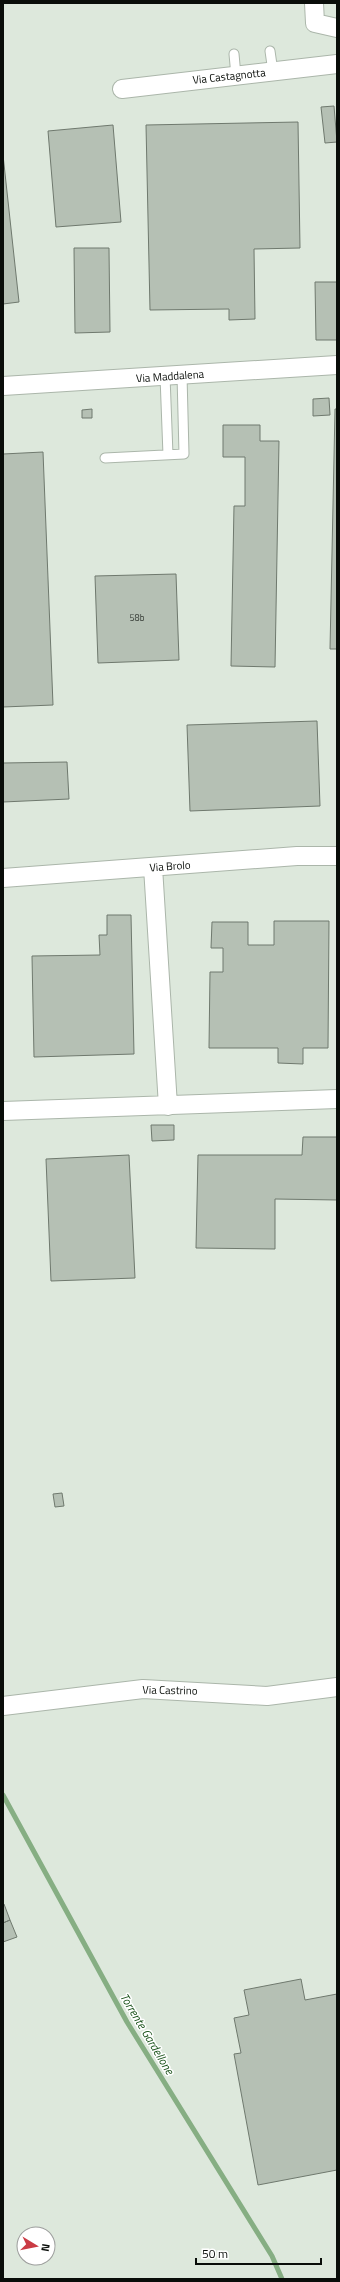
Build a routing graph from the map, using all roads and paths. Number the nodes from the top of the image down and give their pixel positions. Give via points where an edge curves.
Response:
1 (314, 3) edge
2 (337, 28) edge
3 (270, 51) dead end
4 (234, 54) dead end
5 (337, 64) edge
6 (273, 72) junction
7 (236, 76) junction
8 (122, 88) dead end
9 (337, 365) edge
10 (174, 375) junction
11 (3, 386) edge
12 (168, 455) junction
13 (105, 458) dead end
14 (337, 856) edge
15 (152, 867) junction
16 (3, 878) edge
17 (337, 1099) edge
18 (168, 1106) junction
19 (3, 1111) edge
20 (337, 1688) edge
21 (3, 1706) edge

1 - 2 street via 316,23
3 - 6 lane
4 - 7 lane
5 - 6 street, Via Castagnotta
6 - 7 street, Via Castagnotta
7 - 8 street, Via Castagnotta
9 - 10 street, Via Maddalena
10 - 11 street, Via Maddalena
10 - 12 lane
10 - 12 lane via 184,454
12 - 13 lane
14 - 15 street, Via Brolo via 297,856
15 - 16 street, Via Brolo
15 - 18 street
17 - 18 street
18 - 19 street
20 - 21 street, Via Castrino via 267,1696 143,1689

